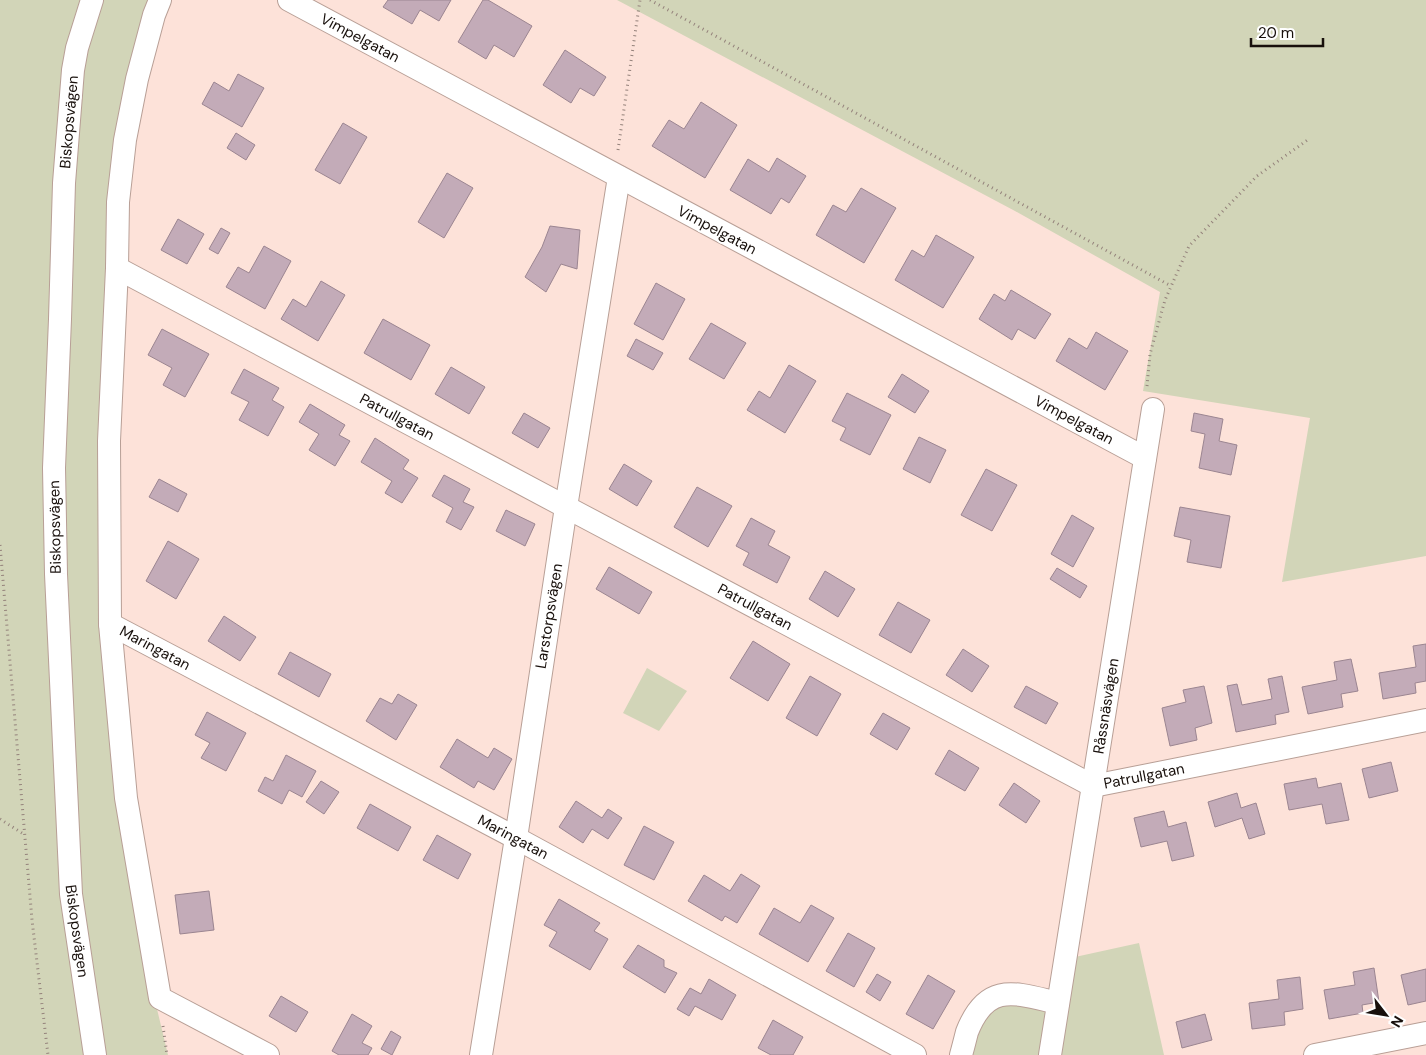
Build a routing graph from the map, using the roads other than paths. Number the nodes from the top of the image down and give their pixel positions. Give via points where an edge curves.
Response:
1 (92, 0) edge
2 (160, 0) edge
3 (289, 0) edge
4 (619, 178) junction
5 (117, 268) junction
6 (1153, 409) road end
7 (1145, 458) junction
8 (566, 507) junction
9 (110, 624) junction
10 (1426, 720) edge
11 (1093, 786) junction
12 (516, 838) junction
13 (1058, 1003) junction
14 (1426, 1033) edge
15 (95, 1055) edge
16 (268, 1055) edge
17 (481, 1055) edge
18 (915, 1055) edge
19 (961, 1055) edge
20 (1050, 1055) edge
21 (1315, 1055) edge

1 - 15 street, Biskopsvägen via 72,78 64,183 54,468 71,894
2 - 5 street via 137,80 125,140 118,202
3 - 4 street, Vimpelgatan
4 - 7 street, Vimpelgatan
4 - 8 street, Larstorpsvägen
5 - 8 street, Patrullgatan
5 - 9 street via 109,441
6 - 7 street, Råssnäsvägen
7 - 11 street, Råssnäsvägen
8 - 11 street, Patrullgatan
8 - 12 street, Larstorpsvägen
9 - 12 street, Maringatan
9 - 16 street via 126,798 160,998
10 - 11 street, Patrullgatan
11 - 13 street, Råssnäsvägen
12 - 17 street, Larstorpsvägen
12 - 18 street, Maringatan
13 - 19 street via 1005,994 994,997 975,1016
13 - 20 street, Råssnäsvägen
14 - 21 street

